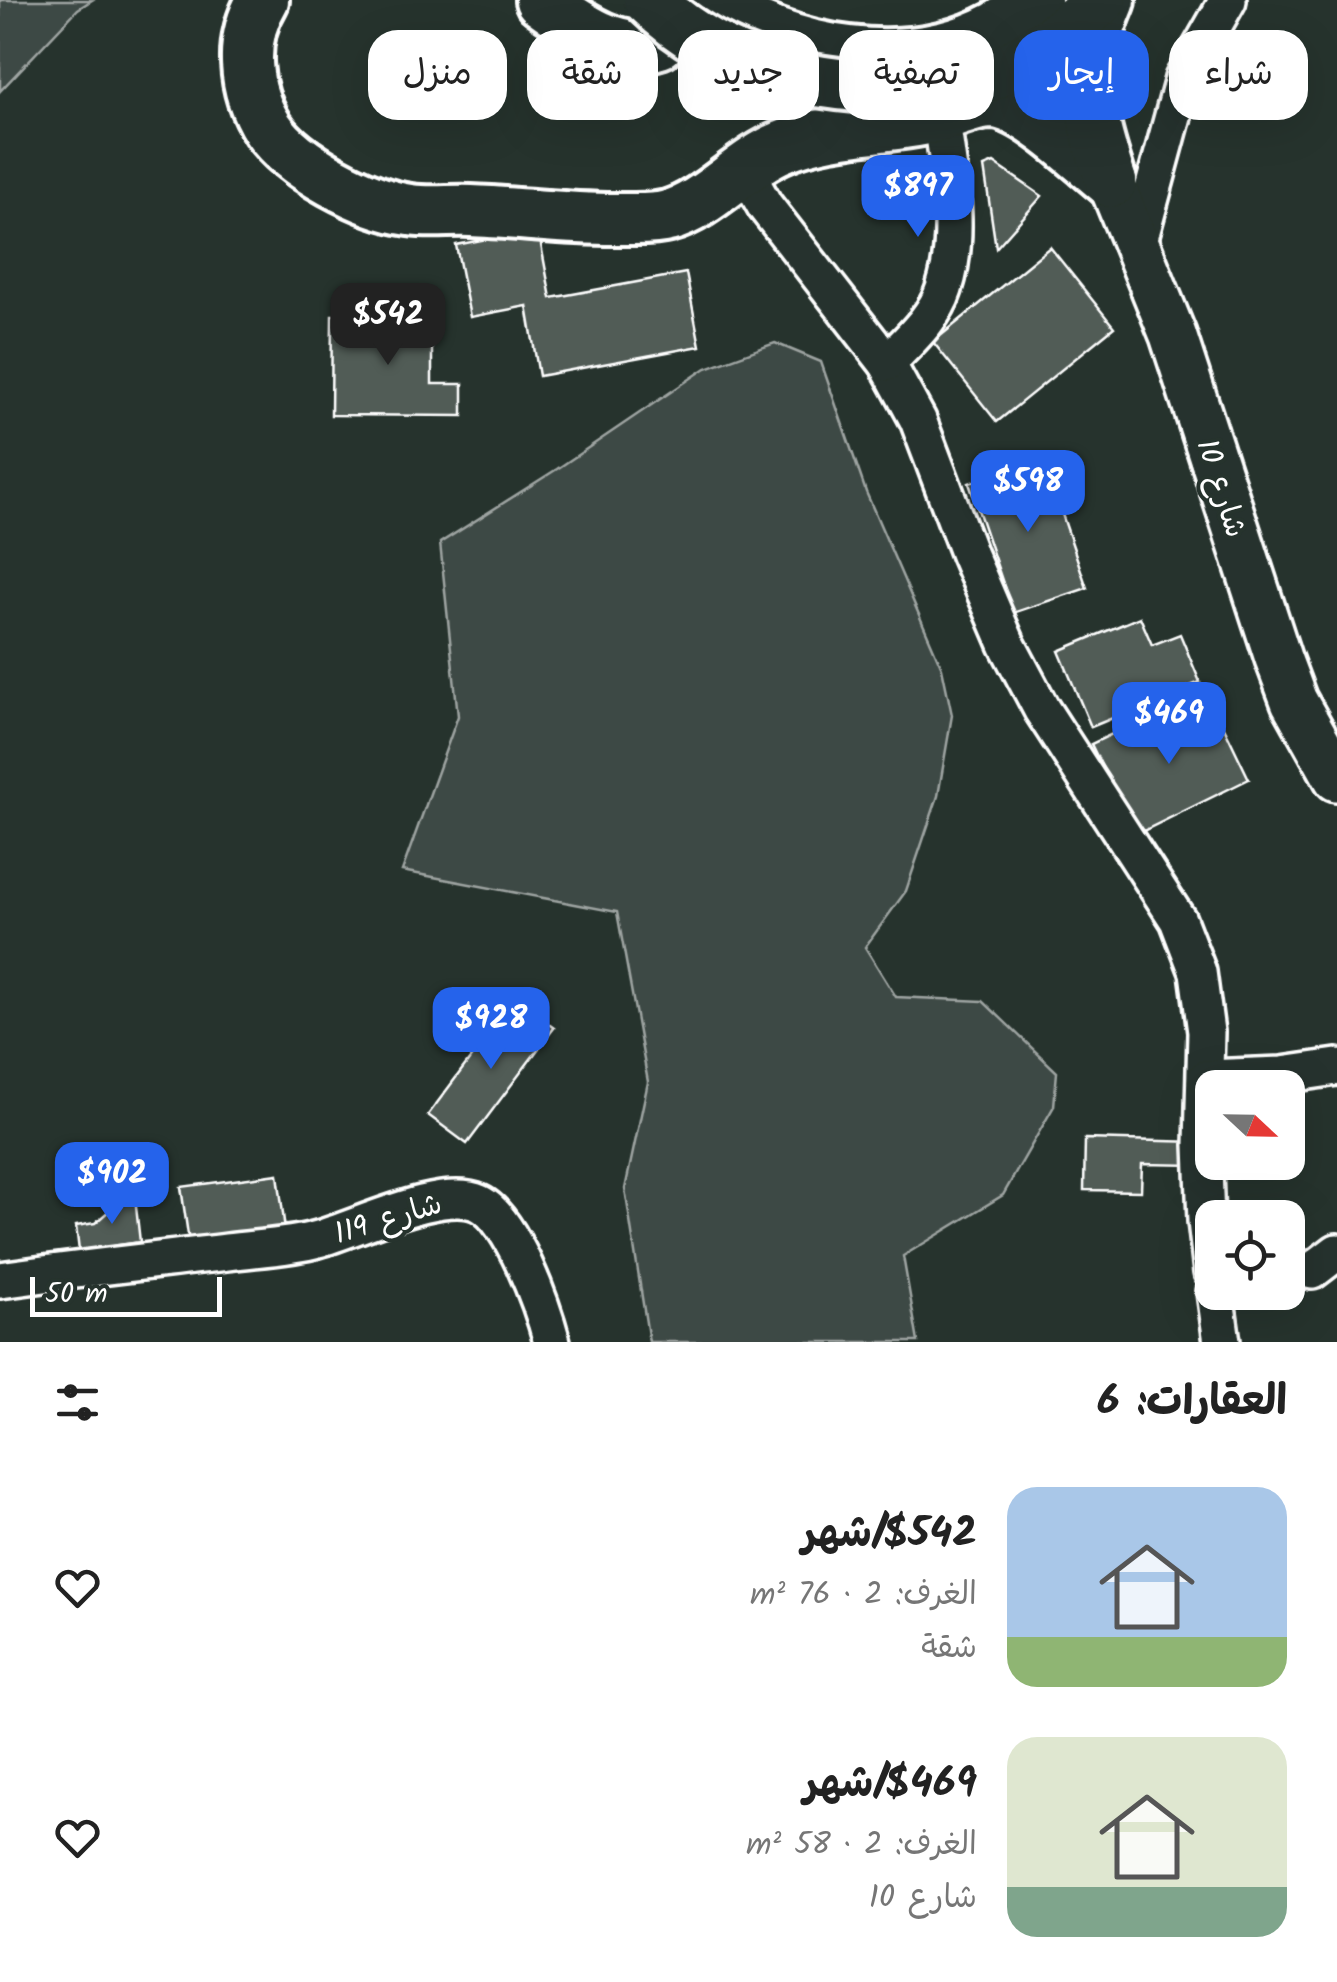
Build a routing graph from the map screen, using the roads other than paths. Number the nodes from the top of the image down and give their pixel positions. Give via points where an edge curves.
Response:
1 (263, 0) edge
2 (541, 0) edge
3 (709, 0) edge
4 (1036, 0) edge
5 (1101, 0) edge
6 (1110, 0) edge
7 (1228, 0) edge
8 (654, 22) edge
9 (990, 30) edge
10 (839, 54) edge
11 (994, 71) edge
12 (839, 84) edge
13 (994, 102) edge
14 (856, 120) edge
15 (945, 120) edge
16 (744, 167) junction
17 (1113, 188) junction
18 (1138, 245) junction
19 (886, 363) junction
20 (1337, 778) edge
21 (1337, 1068) edge
22 (1206, 1070) edge
23 (1305, 1072) edge
24 (0, 1280) edge
25 (1218, 1310) edge
26 (552, 1342) edge
27 (1222, 1342) edge

1 - 16 highway via 247,33 246,56 262,119 302,164 379,200 409,210 668,216
2 - 8 highway via 618,44 645,48
3 - 10 highway via 775,36
4 - 9 highway
5 - 11 highway via 1018,63
6 - 17 highway via 1088,86
7 - 18 street via 1183,79
8 - 12 highway, bridge via 671,22 777,75
13 - 17 highway via 1037,123
14 - 16 highway
15 - 19 street via 952,223 944,291
16 - 19 street via 765,206
17 - 18 main road, شارع 10
18 - 20 main road, شارع 10 via 1294,702
19 - 22 street via 925,436 1007,644 1178,920 1198,972
21 - 23 street
24 - 26 street, شارع 119 via 315,1240 451,1198 479,1203 502,1225 538,1292
25 - 27 street

